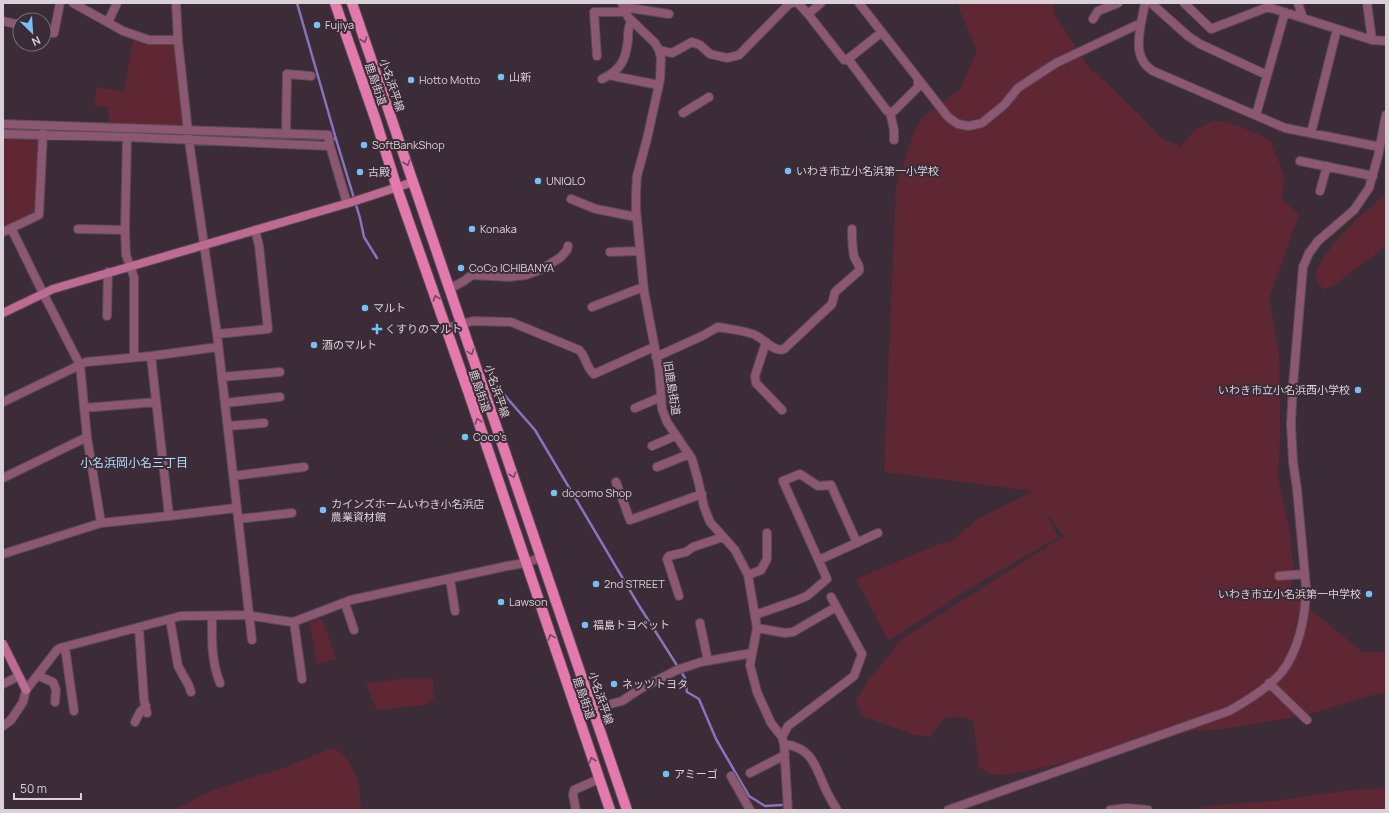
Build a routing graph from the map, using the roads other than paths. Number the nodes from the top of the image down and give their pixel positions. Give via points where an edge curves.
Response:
1 (60, 3) edge
2 (72, 3) edge
3 (90, 3) edge
4 (117, 3) edge
5 (176, 3) edge
6 (335, 3) edge
7 (352, 3) edge
8 (793, 3) edge
9 (798, 3) edge
10 (820, 3) edge
11 (858, 3) edge
12 (1118, 3) edge
13 (1145, 3) edge
14 (1151, 3) edge
15 (1184, 3) edge
16 (1298, 3) edge
17 (1367, 3) edge
18 (1267, 5) edge
19 (623, 7) edge
20 (84, 10) junction
21 (1284, 12) junction
22 (670, 14) dead end
23 (808, 14) junction
24 (1303, 18) junction
25 (1094, 19) dead end
26 (631, 21) junction
27 (108, 22) junction
28 (1141, 23) junction
29 (1337, 29) junction
30 (882, 32) junction
31 (52, 33) edge
32 (178, 40) junction
33 (1372, 40) junction
34 (1386, 41) edge
35 (659, 50) junction
36 (596, 56) dead end
37 (848, 59) junction
38 (1267, 74) junction
39 (611, 75) junction
40 (311, 76) dead end
41 (602, 79) dead end
42 (918, 79) junction
43 (659, 85) junction
44 (709, 97) dead end
45 (890, 112) junction
46 (683, 113) dead end
47 (1256, 116) junction
48 (1386, 119) edge
49 (3, 124) edge
50 (43, 131) junction
51 (286, 133) junction
52 (1310, 133) junction
53 (3, 134) edge
54 (189, 136) junction
55 (127, 137) junction
56 (894, 140) dead end
57 (329, 142) junction
58 (1380, 147) junction
59 (1300, 161) dead end
60 (1326, 166) junction
61 (1373, 176) junction
62 (413, 182) junction
63 (397, 188) junction
64 (1320, 191) dead end
65 (571, 199) dead end
66 (352, 201) junction
67 (636, 216) junction
68 (11, 228) junction
69 (78, 229) dead end
70 (852, 229) dead end
71 (125, 230) junction
72 (255, 230) junction
73 (3, 232) edge
74 (204, 245) junction
75 (568, 246) dead end
76 (640, 251) junction
77 (610, 252) dead end
78 (130, 266) junction
79 (108, 272) junction
80 (644, 288) junction
81 (449, 289) junction
82 (43, 293) junction
83 (592, 307) dead end
84 (3, 313) edge
85 (107, 316) dead end
86 (461, 325) junction
87 (446, 328) junction
88 (217, 334) junction
89 (766, 342) junction
90 (218, 347) junction
91 (654, 347) junction
92 (151, 356) junction
93 (134, 357) junction
94 (656, 357) junction
95 (80, 365) junction
96 (280, 372) dead end
97 (222, 377) junction
98 (280, 397) dead end
99 (661, 397) junction
100 (3, 402) edge
101 (156, 402) junction
102 (225, 403) junction
103 (84, 408) junction
104 (635, 408) dead end
105 (782, 410) dead end
106 (264, 423) dead end
107 (228, 426) junction
108 (675, 436) junction
109 (87, 437) junction
110 (652, 446) dead end
111 (689, 454) junction
112 (304, 467) dead end
113 (657, 468) dead end
114 (234, 476) junction
115 (3, 478) edge
116 (616, 482) dead end
117 (702, 494) junction
118 (236, 508) junction
119 (292, 513) dead end
120 (169, 516) junction
121 (238, 519) junction
122 (100, 523) junction
123 (767, 533) dead end
124 (878, 533) dead end
125 (723, 537) junction
126 (858, 543) junction
127 (3, 554) edge
128 (540, 558) junction
129 (819, 560) junction
130 (525, 563) junction
131 (1305, 574) junction
132 (748, 575) junction
133 (1279, 576) dead end
134 (450, 579) junction
135 (679, 596) dead end
136 (832, 597) dead end
137 (345, 603) junction
138 (836, 607) junction
139 (455, 611) dead end
140 (755, 615) junction
141 (212, 616) junction
142 (250, 616) junction
143 (170, 619) junction
144 (294, 622) junction
145 (700, 623) dead end
146 (138, 628) junction
147 (757, 628) junction
148 (354, 630) dead end
149 (252, 640) dead end
150 (3, 644) edge
151 (65, 647) junction
152 (752, 653) junction
153 (708, 660) junction
154 (38, 675) junction
155 (19, 676) junction
156 (302, 679) dead end
157 (220, 683) dead end
158 (1270, 683) junction
159 (3, 684) edge
160 (26, 690) junction
161 (191, 692) dead end
162 (55, 702) dead end
163 (592, 709) junction
164 (74, 711) dead end
165 (576, 711) junction
166 (1307, 720) dead end
167 (135, 722) dead end
168 (3, 726) edge
169 (783, 741) junction
170 (785, 755) junction
171 (750, 773) dead end
172 (731, 776) dead end
173 (599, 779) junction
174 (576, 810) edge
175 (610, 810) edge
176 (627, 810) edge
177 (750, 810) edge
178 (788, 810) edge
179 (837, 810) edge
180 (948, 810) edge
181 (1110, 810) edge
182 (1148, 810) edge

1 - 31 street via 54,33
2 - 20 street
3 - 20 street
4 - 27 street
5 - 32 street
6 - 63 main road, 鹿島街道
7 -> 62 main road, 小名浜平線
8 - 35 street via 790,3 739,55 726,58 710,54 692,42 672,53
9 - 23 street
10 - 23 street
11 - 30 street
12 - 25 street via 1098,12
13 - 28 street
14 - 38 street via 1200,44
15 - 18 street via 1211,29
16 - 24 street
17 - 33 street
18 - 21 street
19 - 22 street
19 - 26 street
19 - 36 street via 594,12
20 - 27 street
21 - 24 street
21 - 38 street
23 - 37 street via 844,60
24 - 29 street
26 - 35 street
26 - 39 street via 623,62
27 - 32 street via 123,31 149,40
28 - 42 street via 1056,63 1018,88 1004,105 982,123 969,126 958,124 948,117
28 - 47 street via 1138,49 1142,61 1148,68
29 - 33 street
29 - 52 street
30 - 37 street
30 - 42 street
32 - 54 street
33 - 34 street
35 - 43 street, 旧鹿島街道
37 - 45 street
38 - 47 street
39 - 41 street
39 - 43 street
40 - 51 street via 287,74
42 - 45 street via 918,87
43 - 67 street, 旧鹿島街道 via 637,176
44 - 46 street
45 - 56 street
47 - 52 street via 1285,128
48 - 58 street
49 - 50 street
50 - 53 street
50 - 54 street
50 - 55 street
50 - 68 street via 39,215
51 - 54 street
51 - 57 street via 328,135
52 - 58 street
54 - 55 street
54 - 57 street
54 - 74 street
55 - 71 street
57 - 66 street
58 - 61 street
59 - 60 street
60 - 61 street
60 - 64 street
61 - 131 street via 1369,188 1354,210 1318,241 1303,267 1291,424
62 - 63 street
62 - 81 main road, 小名浜平線
63 - 66 street
87 -> 63 main road, 鹿島街道
65 - 67 street via 596,209
66 - 72 street
67 - 76 street, 旧鹿島街道
68 - 73 street
68 - 82 street
69 - 71 street
70 - 89 street via 854,257 860,267 858,271 835,292 831,305 784,349 776,350
71 - 78 street via 126,255
72 - 74 street
72 - 88 street via 268,330
74 - 78 street
74 - 88 street
75 - 81 street via 560,257 534,272 519,276 472,275
76 - 77 street
76 - 80 street, 旧鹿島街道
78 - 79 street
78 - 93 street via 134,277
79 - 82 street
79 - 85 street
80 - 83 street
80 - 91 street, 旧鹿島街道
81 - 86 main road, 小名浜平線
82 - 84 street
82 - 95 street
86 - 87 street
86 - 91 street via 473,322 512,322 579,350 594,374
86 -> 128 main road, 小名浜平線
130 -> 87 main road, 鹿島街道
88 - 90 street
89 - 94 street via 755,335 718,327
89 - 105 street via 755,376 756,383
90 - 92 street
90 - 97 street
91 - 94 street, 旧鹿島街道
92 - 93 street
92 - 101 street
93 - 95 street via 86,362
94 - 99 street, 旧鹿島街道
95 - 100 street
95 - 103 street
96 - 97 street
97 - 102 street
98 - 102 street
99 - 104 street
99 - 108 street, 旧鹿島街道 via 662,409
101 - 103 street
101 - 120 street
102 - 107 street
103 - 109 street
106 - 107 street
107 - 114 street
108 - 110 street
108 - 111 street, 旧鹿島街道
109 - 115 street
109 - 122 street
111 - 113 street
111 - 117 street, 旧鹿島街道
112 - 114 street
114 - 118 street
116 - 117 street via 630,520
117 - 125 street, 旧鹿島街道 via 710,522
118 - 120 street
118 - 121 street
119 - 121 street
120 - 122 street
121 - 142 street
122 - 127 street
123 - 132 street via 767,559 761,570
124 - 126 street
125 - 132 street, 旧鹿島街道 via 734,550
125 - 135 street via 669,556 667,559
126 - 129 street
126 - 129 street via 831,485 818,486 800,474 783,481
128 - 130 street
128 - 163 main road, 小名浜平線
129 - 140 street via 827,579 807,596
130 - 134 street
165 -> 130 main road, 鹿島街道
131 - 133 street
131 - 158 street via 1305,614 1300,631 1287,664
132 - 140 street, 旧鹿島街道
134 - 137 street
134 - 139 street
136 - 138 street
137 - 144 street
137 - 148 street
138 - 147 street via 793,632
138 - 169 street via 862,654 854,676 788,726
140 - 147 street, 旧鹿島街道
141 - 142 street
141 - 143 street via 181,616
141 - 157 street via 212,648
142 - 144 street
142 - 149 street
143 - 146 street
143 - 161 street via 178,666
144 - 156 street
145 - 153 street
146 - 151 street
146 - 167 street via 146,709 140,712
147 - 152 street, 旧鹿島街道
150 - 155 street
151 - 154 street via 57,650
151 - 164 street
152 - 153 street
152 - 169 street, 旧鹿島街道 via 750,665 757,692 771,723
153 - 163 street via 680,669 622,701
154 - 160 street
154 - 162 street via 53,682 56,690
155 - 159 street
155 - 160 street
158 - 166 street
158 - 180 street via 1229,711
160 - 168 street via 24,702 11,720
163 - 165 street
163 - 176 main road, 小名浜平線
173 -> 165 main road, 鹿島街道
169 - 170 street
169 - 179 street via 795,746 813,760
170 - 171 street
170 - 178 street
172 - 177 street
173 - 174 street via 574,790
173 - 175 main road, 鹿島街道
181 - 182 street

